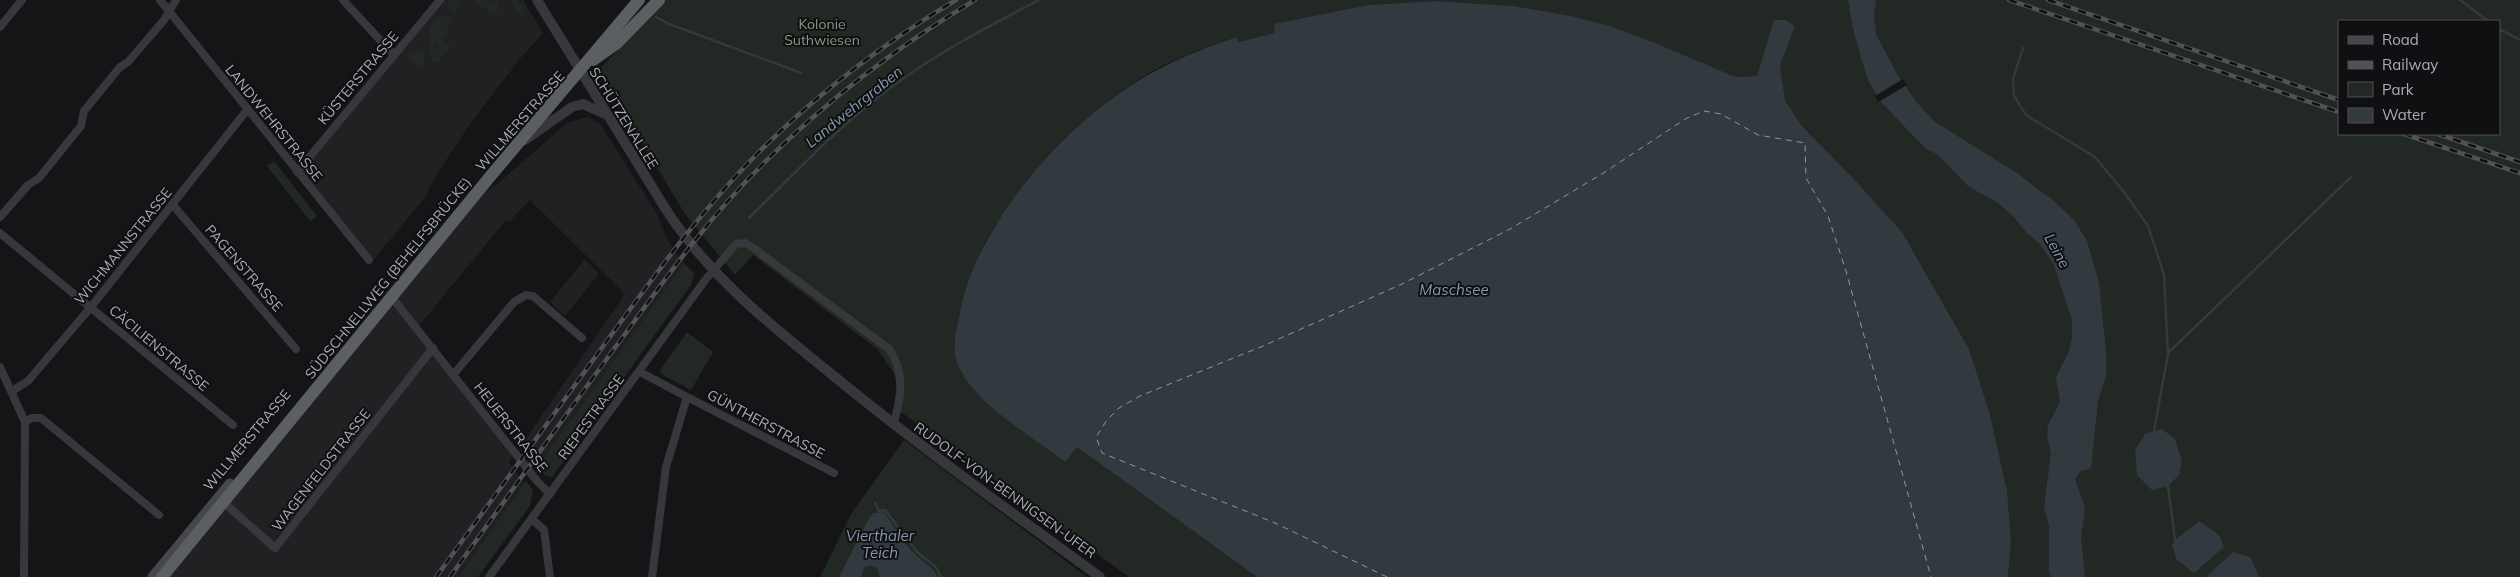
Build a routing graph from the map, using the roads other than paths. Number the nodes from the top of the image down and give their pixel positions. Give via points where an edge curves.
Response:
1 (22, 0) edge
2 (160, 0) edge
3 (176, 0) edge
4 (342, 0) edge
5 (440, 0) edge
6 (537, 0) edge
7 (639, 0) edge
8 (646, 0) edge
9 (659, 0) edge
10 (170, 12) junction
11 (0, 27) edge
12 (393, 54) junction
13 (581, 74) junction
14 (247, 110) junction
15 (608, 116) junction
16 (523, 141) junction
17 (297, 172) junction
18 (172, 204) junction
19 (0, 217) edge
20 (0, 233) edge
21 (692, 247) joint
22 (369, 260) dead end
23 (712, 271) junction
24 (389, 294) junction
25 (91, 307) junction
26 (582, 338) dead end
27 (433, 348) junction
28 (296, 349) dead end
29 (0, 368) edge
30 (640, 372) junction
31 (453, 375) junction
32 (12, 391) junction
33 (687, 397) junction
34 (25, 422) junction
35 (893, 424) junction
36 (233, 425) dead end
37 (834, 473) dead end
38 (550, 494) junction
39 (218, 498) junction
40 (159, 515) dead end
41 (532, 519) junction
42 (24, 577) edge
43 (153, 577) edge
44 (162, 577) edge
45 (170, 577) edge
46 (489, 577) edge
47 (550, 577) edge
48 (652, 577) edge
49 (1100, 577) edge

1 - 11 street
2 - 10 street, LANDWEHRSTRASSE
3 - 10 street
4 - 12 street
5 - 12 street, KÜSTERSTRASSE
6 - 13 street, SCHÜTZENALLEE
7 - 44 highway, SÜDSCHNELLWEG (BEHELFSBRÜCKE), bridge
8 - 45 highway, SÜDSCHNELLWEG (BEHELFSBRÜCKE) via 497,176
9 - 13 highway
10 - 14 street, LANDWEHRSTRASSE
10 - 19 street via 84,111 81,126 39,178 28,185
12 - 17 street, KÜSTERSTRASSE
13 - 15 street, SCHÜTZENALLEE
13 - 16 main road, WILLMERSTRASSE
14 - 17 street, LANDWEHRSTRASSE
14 - 18 street, WICHMANNSTRASSE
15 - 16 street via 588,106 572,107
15 - 21 street, SCHÜTZENALLEE
16 - 24 main road, WILLMERSTRASSE
17 - 22 street, LANDWEHRSTRASSE
18 - 25 street, WICHMANNSTRASSE
18 - 28 street, PAGENSTRASSE
20 - 25 street, CÄCILIENSTRASSE
21 - 23 street, RUDOLF-VON-BENNIGSEN-UFER
23 - 30 street, RIEPESTRASSE
23 - 35 street, RUDOLF-VON-BENNIGSEN-UFER via 772,326
23 - 35 street, RUDOLF-VON-BENNIGSEN-UFER via 736,244 745,243 889,348 900,375
24 - 27 street, HEUERSTRASSE
24 - 39 main road, WILLMERSTRASSE
25 - 32 street, WICHMANNSTRASSE via 28,381
25 - 36 street, CÄCILIENSTRASSE
26 - 31 street via 533,296 526,294 514,302
27 - 31 street, HEUERSTRASSE
27 - 39 street, WAGENFELDSTRASSE via 275,548
29 - 32 street
30 - 33 street, GÜNTHERSTRASSE
30 - 38 street, RIEPESTRASSE
31 - 38 street, HEUERSTRASSE
32 - 34 street
33 - 37 street, GÜNTHERSTRASSE
33 - 48 street, GÜNTHERSTRASSE via 666,467
34 - 40 street via 41,418
34 - 42 street
35 - 49 street, RUDOLF-VON-BENNIGSEN-UFER
38 - 41 street, RIEPESTRASSE
39 - 43 main road, WILLMERSTRASSE
41 - 46 street, RIEPESTRASSE
41 - 47 street via 544,530

